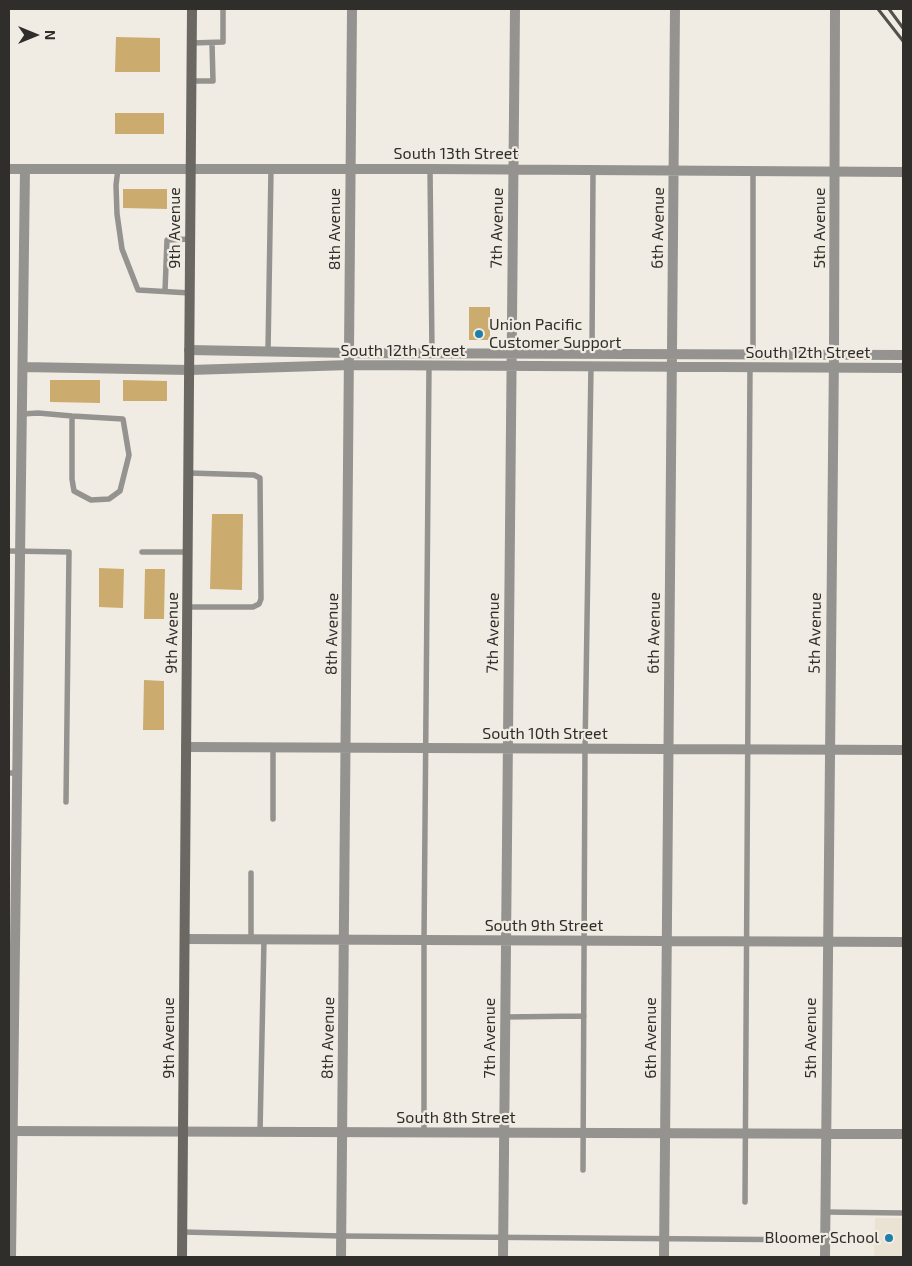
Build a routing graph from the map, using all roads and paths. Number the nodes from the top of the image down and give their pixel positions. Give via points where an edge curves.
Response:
1 (192, 9) edge
2 (223, 9) edge
3 (515, 9) edge
4 (675, 9) edge
5 (836, 9) edge
6 (352, 10) dead end
7 (192, 43) junction
8 (212, 43) junction
9 (191, 81) junction
10 (9, 169) edge
11 (25, 169) junction
12 (118, 169) junction
13 (191, 169) junction
14 (430, 169) junction
15 (513, 169) junction
16 (271, 170) junction
17 (350, 170) junction
18 (593, 170) junction
19 (674, 171) junction
20 (754, 172) junction
21 (835, 172) junction
22 (903, 172) edge
23 (190, 239) junction
24 (165, 292) junction
25 (190, 293) junction
26 (189, 350) junction
27 (268, 351) junction
28 (432, 352) junction
29 (511, 352) junction
30 (349, 353) junction
31 (592, 353) junction
32 (672, 353) junction
33 (753, 355) junction
34 (834, 355) junction
35 (903, 355) edge
36 (350, 365) junction
37 (429, 366) junction
38 (511, 366) junction
39 (591, 366) junction
40 (23, 367) junction
41 (672, 367) junction
42 (750, 367) junction
43 (834, 368) junction
44 (903, 368) edge
45 (190, 370) junction
46 (22, 414) junction
47 (72, 416) junction
48 (189, 473) junction
49 (9, 551) edge
50 (20, 551) junction
51 (142, 552) dead end
52 (188, 552) junction
53 (188, 607) junction
54 (13, 710) edge
55 (186, 747) junction
56 (273, 747) junction
57 (346, 748) junction
58 (426, 748) junction
59 (507, 748) junction
60 (586, 749) junction
61 (668, 749) junction
62 (747, 749) junction
63 (829, 749) junction
64 (903, 750) edge
65 (13, 773) edge
66 (66, 802) dead end
67 (273, 819) dead end
68 (251, 873) dead end
69 (12, 887) edge
70 (185, 939) junction
71 (251, 939) junction
72 (264, 939) junction
73 (344, 940) junction
74 (424, 940) junction
75 (506, 940) junction
76 (585, 941) junction
77 (666, 941) junction
78 (746, 942) junction
79 (827, 942) junction
80 (903, 942) edge
81 (11, 1000) edge
82 (584, 1016) junction
83 (505, 1017) junction
84 (10, 1131) edge
85 (183, 1132) junction
86 (260, 1132) junction
87 (342, 1132) junction
88 (424, 1132) junction
89 (504, 1133) junction
90 (584, 1134) junction
91 (665, 1134) junction
92 (745, 1134) junction
93 (826, 1134) junction
94 (903, 1134) edge
95 (583, 1170) dead end
96 (745, 1202) dead end
97 (825, 1212) junction
98 (903, 1213) edge
99 (182, 1232) junction
100 (341, 1236) junction
101 (503, 1237) junction
102 (664, 1239) junction
103 (825, 1240) junction
104 (11, 1257) edge
105 (182, 1257) edge
106 (341, 1257) edge
107 (503, 1257) edge
108 (664, 1257) edge
109 (825, 1257) edge

1 - 7 main road, 9th Avenue
2 - 8 lane via 223,42
3 - 15 street, 7th Avenue
4 - 19 street, 6th Avenue
5 - 21 street, 5th Avenue
6 - 17 street, 8th Avenue
7 - 8 lane
7 - 9 main road, 9th Avenue
8 - 9 lane via 213,81
9 - 13 main road, 9th Avenue
10 - 11 street, South 13th Street
11 - 12 street, South 13th Street
11 - 40 street
12 - 13 street, South 13th Street
12 - 24 lane via 117,214 122,249 129,269 138,290
13 - 16 street, South 13th Street
13 - 23 main road, 9th Avenue
14 - 15 street, South 13th Street
14 - 17 street, South 13th Street
14 - 28 lane
15 - 18 street, South 13th Street
15 - 29 street, 7th Avenue
16 - 17 street, South 13th Street
16 - 27 lane
17 - 30 street, 8th Avenue
18 - 19 street, South 13th Street
18 - 31 lane
19 - 20 street, South 13th Street
19 - 32 street, 6th Avenue
20 - 21 street, South 13th Street
20 - 33 lane
21 - 22 street, South 13th Street
21 - 34 street, 5th Avenue
23 - 24 lane via 167,240
23 - 25 main road, 9th Avenue
24 - 25 lane
25 - 26 main road, 9th Avenue
26 - 27 street, South 12th Street
26 - 45 main road, 9th Avenue
27 - 30 street, South 12th Street
28 - 29 street, South 12th Street
28 - 30 street, South 12th Street
29 - 31 street, South 12th Street
29 - 38 street, 7th Avenue
30 - 36 street, 8th Avenue
31 - 32 street, South 12th Street
32 - 33 street, South 12th Street
32 - 41 street, 6th Avenue
33 - 34 street, South 12th Street
34 - 35 street, South 12th Street
34 - 43 street, 5th Avenue
36 - 37 street, South 12th Street
36 - 45 street, South 12th Street
36 - 57 street, 8th Avenue
37 - 38 street, South 12th Street
37 - 58 lane
38 - 39 street, South 12th Street
38 - 59 street, 7th Avenue
39 - 41 street, South 12th Street
39 - 60 lane
40 - 45 street, South 12th Street
40 - 46 street
41 - 42 street, South 12th Street
41 - 61 street, 6th Avenue
42 - 43 street, South 12th Street
42 - 62 lane
43 - 44 street, South 12th Street
43 - 63 street, 5th Avenue
45 - 48 main road, 9th Avenue
46 - 47 lane
46 - 50 street
47 - 47 lane via 123,420 129,455 120,491 110,499 91,500 74,491
48 - 52 main road, 9th Avenue
48 - 53 lane via 254,475 260,478 261,599 253,607
49 - 50 lane
50 - 54 street
50 - 66 lane via 69,552
51 - 52 lane
52 - 53 main road, 9th Avenue
53 - 55 main road, 9th Avenue
54 - 65 street
55 - 56 street, South 10th Street
55 - 70 main road, 9th Avenue
56 - 57 street, South 10th Street
56 - 67 lane
57 - 58 street, South 10th Street
57 - 73 street, 8th Avenue
58 - 59 street, South 10th Street
58 - 74 lane
59 - 60 street, South 10th Street
59 - 75 street, 7th Avenue
60 - 61 street, South 10th Street
60 - 76 lane
61 - 62 street, South 10th Street
61 - 77 street, 6th Avenue
62 - 63 street, South 10th Street
62 - 78 lane
63 - 64 street, South 10th Street
63 - 79 street, 5th Avenue
65 - 69 street
68 - 71 lane
69 - 81 street
70 - 71 street, South 9th Street
70 - 85 main road, 9th Avenue
71 - 72 street, South 9th Street
72 - 73 street, South 9th Street
72 - 86 lane
73 - 74 street, South 9th Street
73 - 87 street, 8th Avenue
74 - 75 street, South 9th Street
74 - 88 lane
75 - 76 street, South 9th Street
75 - 83 street, 7th Avenue
76 - 77 street, South 9th Street
76 - 82 lane
77 - 78 street, South 9th Street
77 - 91 street, 6th Avenue
78 - 79 street, South 9th Street
78 - 92 lane
79 - 80 street, South 9th Street
79 - 93 street, 5th Avenue
81 - 84 street
82 - 83 lane
82 - 90 lane
83 - 89 street, 7th Avenue
84 - 85 street, South 8th Street
84 - 104 street
85 - 86 street, South 8th Street
85 - 99 main road, 9th Avenue
86 - 87 street, South 8th Street
87 - 88 street, South 8th Street
87 - 100 street, 8th Avenue
88 - 89 street, South 8th Street
89 - 90 street, South 8th Street
89 - 101 street, 7th Avenue
90 - 91 street, South 8th Street
90 - 95 lane
91 - 92 street, South 8th Street
91 - 102 street, 6th Avenue
92 - 93 street, South 8th Street
92 - 96 lane
93 - 94 street, South 8th Street
93 - 97 street, 5th Avenue
97 - 98 lane
97 - 103 street, 5th Avenue
99 - 100 lane
99 - 105 main road, 9th Avenue
100 - 101 lane
100 - 106 street, 8th Avenue
101 - 102 lane
101 - 107 street, 7th Avenue
102 - 103 lane
102 - 108 street, 6th Avenue
103 - 109 street, 5th Avenue

